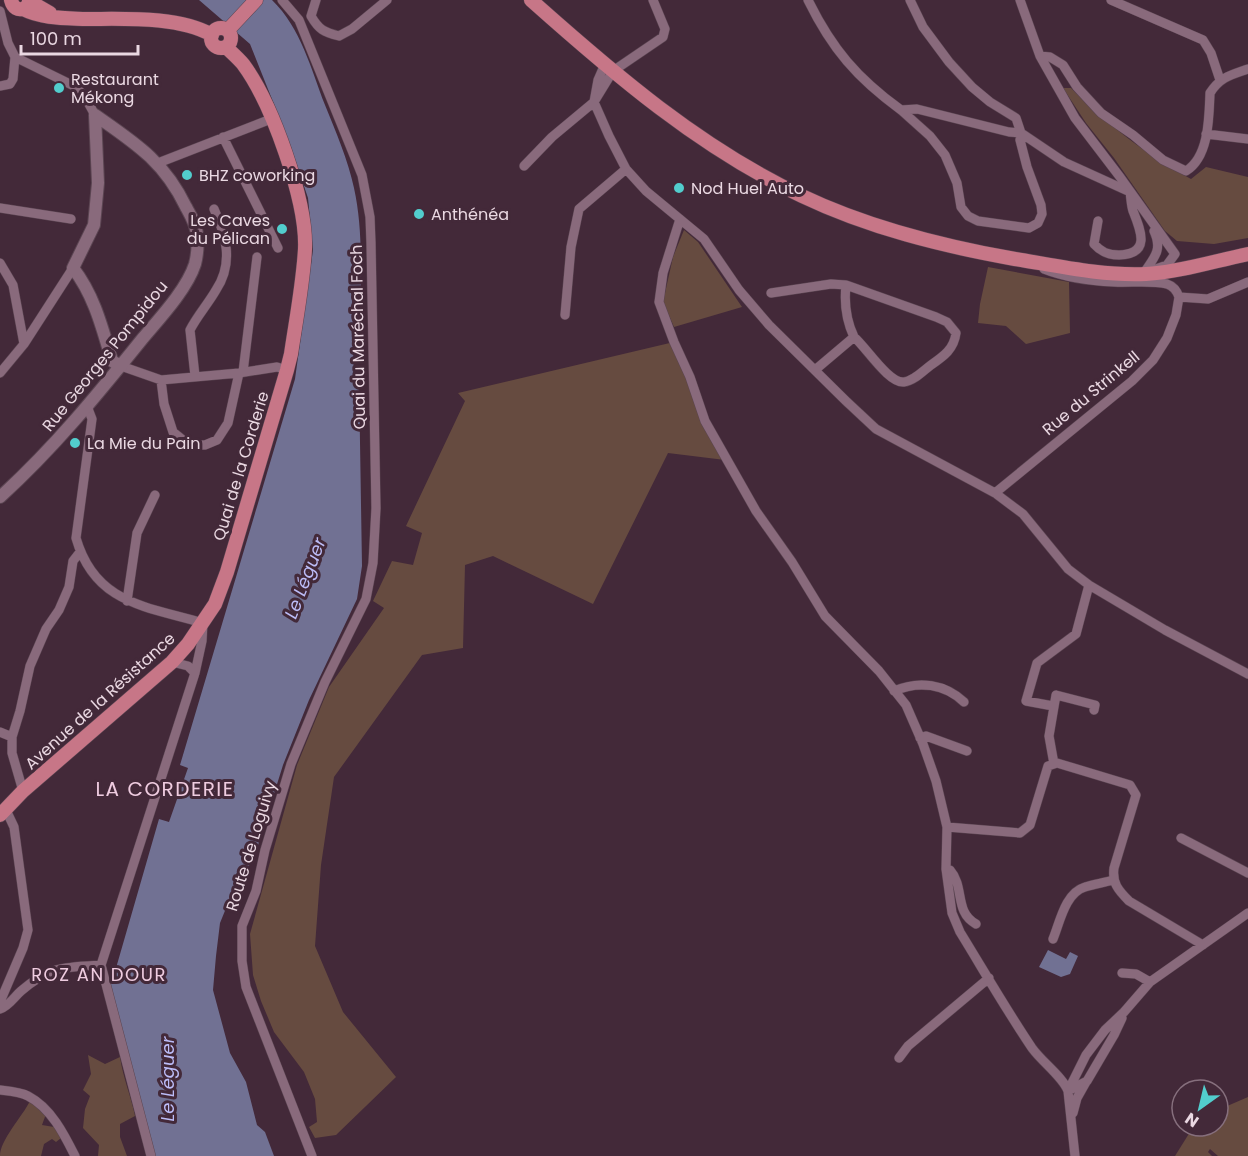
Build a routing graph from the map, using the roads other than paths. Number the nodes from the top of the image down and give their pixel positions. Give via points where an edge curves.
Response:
1 (256, 0) edge
2 (282, 0) edge
3 (316, 0) edge
4 (387, 0) edge
5 (653, 0) edge
6 (808, 0) edge
7 (910, 0) edge
8 (1020, 0) edge
9 (1111, 0) edge
10 (535, 2) edge
11 (17, 6) edge
12 (229, 29) junction
13 (212, 35) junction
14 (226, 47) junction
15 (1040, 56) junction
16 (15, 57) junction
17 (609, 67) junction
18 (1248, 69) edge
19 (1220, 80) junction
20 (0, 86) edge
21 (594, 102) junction
22 (901, 110) junction
23 (94, 115) junction
24 (272, 119) junction
25 (1021, 133) junction
26 (1206, 134) junction
27 (223, 137) junction
28 (1248, 139) edge
29 (158, 163) junction
30 (524, 166) dead end
31 (626, 169) junction
32 (1130, 192) junction
33 (0, 208) edge
34 (214, 208) dead end
35 (1148, 217) junction
36 (71, 219) dead end
37 (680, 219) junction
38 (1098, 221) dead end
39 (278, 248) dead end
40 (1174, 254) junction
41 (1248, 254) edge
42 (257, 257) dead end
43 (1020, 260) junction
44 (0, 263) edge
45 (1190, 267) junction
46 (73, 268) junction
47 (1143, 274) junction
48 (1248, 282) edge
49 (846, 285) junction
50 (771, 293) dead end
51 (1179, 297) junction
52 (565, 315) dead end
53 (854, 337) junction
54 (24, 344) junction
55 (121, 366) junction
56 (287, 370) junction
57 (815, 370) junction
58 (0, 373) edge
59 (241, 373) junction
60 (195, 376) junction
61 (161, 380) junction
62 (87, 406) junction
63 (995, 493) junction
64 (155, 495) dead end
65 (0, 497) edge
66 (80, 552) junction
67 (227, 572) joint
68 (1089, 585) junction
69 (128, 601) junction
70 (203, 623) junction
71 (171, 662) junction
72 (195, 673) junction
73 (1248, 674) edge
74 (325, 682) joint
75 (894, 691) junction
76 (964, 702) dead end
77 (1053, 706) junction
78 (1094, 710) dead end
79 (0, 732) edge
80 (12, 737) junction
81 (920, 738) junction
82 (967, 752) dead end
83 (1051, 765) junction
84 (23, 791) junction
85 (2, 809) edge
86 (946, 827) junction
87 (1181, 838) dead end
88 (946, 869) junction
89 (1248, 873) edge
90 (1113, 880) junction
91 (1248, 913) edge
92 (976, 924) dead end
93 (1053, 939) dead end
94 (1203, 945) junction
95 (101, 965) junction
96 (1122, 973) dead end
97 (989, 978) junction
98 (1150, 982) junction
99 (0, 1002) edge
100 (0, 1010) edge
101 (1124, 1012) junction
102 (899, 1058) dead end
103 (1087, 1081) junction
104 (0, 1090) edge
105 (1068, 1091) junction
106 (1072, 1143) junction
107 (75, 1156) edge
108 (151, 1156) edge
109 (312, 1156) edge
110 (1075, 1156) edge

1 - 12 main road
2 - 74 street, Quai du Maréchal Foch via 299,20 308,42 362,175 370,216 376,508 373,563 366,599
3 - 4 street via 311,16 324,32 339,36
5 - 17 street via 665,29 663,37
6 - 22 street via 836,50 864,80
7 - 25 street via 923,27 949,62 990,102 1016,118
8 - 15 street
9 - 19 street via 1203,40
10 - 17 main road
11 - 13 main road via 39,16 174,23
11 - 16 street via 4,28
12 - 13 main road via 218,28
12 - 14 main road via 231,40
13 - 14 main road via 213,45 219,49
14 - 24 main road, Quai de la Corderie via 242,62
15 - 26 street via 1063,65 1101,113 1163,160 1186,171 1198,160
15 - 32 street via 1075,118
16 - 20 street via 13,79
16 - 23 street via 72,85 84,95
17 - 21 street
17 - 43 main road via 681,125 729,157 804,197 886,229
18 - 19 street
19 - 26 street via 1210,93
21 - 30 street
21 - 31 street
22 - 25 street via 916,109
22 - 25 street via 945,155 957,183 961,207 968,216 1029,228 1038,223 1042,214
23 - 29 main road, Rue Georges Pompidou
23 - 46 main road via 98,183 94,225
24 - 27 street
24 - 56 main road, Quai de la Corderie via 303,212 305,248
25 - 32 street via 1064,162
26 - 28 street
27 - 29 street
27 - 39 street
29 - 55 main road, Rue Georges Pompidou via 176,187 194,223 195,264 177,296
31 - 37 street
31 - 52 street via 579,209
32 - 35 street
32 - 38 street via 1142,238 1138,248 1131,254 1100,252 1094,244
33 - 36 street
34 - 60 street via 227,251 221,283 190,330
35 - 40 street
35 - 47 street via 1158,241 1157,254
37 - 57 street via 704,239 739,290
37 - 75 street via 663,273 659,302 705,421 756,511 825,616
40 - 45 street
40 - 47 street via 1167,265
41 - 45 main road
42 - 59 street
43 - 47 main road via 1081,270
43 - 51 street via 1066,277 1170,285
44 - 54 street via 13,285
45 - 47 main road
46 - 54 street
46 - 55 main road via 94,301 112,360
48 - 51 street via 1208,299
49 - 50 street
49 - 53 street via 844,299
49 - 53 street via 936,317 956,333 955,342 945,354 906,382 890,377
51 - 63 street, Rue du Strinkell via 1167,338 1153,360
53 - 57 street
54 - 58 street
55 - 61 street
55 - 62 main road, Rue Georges Pompidou
56 - 59 street via 277,367
56 - 67 main road, Quai de la Corderie
57 - 63 street via 876,429
59 - 60 street
59 - 61 street via 228,423 217,440 205,445 189,444 173,432
60 - 61 street
62 - 65 main road, Rue Georges Pompidou via 36,465
62 - 66 street via 92,419 76,538
63 - 68 street via 1023,514 1068,569
64 - 69 street via 137,532
66 - 69 street via 90,572 105,588
66 - 80 street via 73,561 69,587 59,610 46,628 30,666
67 - 70 main road, Avenue de la Résistance
68 - 73 street
68 - 77 street via 1076,634 1037,663 1026,700
69 - 70 street
70 - 71 main road, Avenue de la Résistance
70 - 72 street
71 - 72 street via 189,666
71 - 84 main road, Avenue de la Résistance
72 - 95 street
74 - 109 street, Route de Loguivy via 291,764 256,891 242,926 246,987
75 - 76 street via 929,685 956,694
75 - 81 street via 906,705
77 - 78 street via 1056,695 1095,705
77 - 83 street via 1048,736
79 - 80 street
80 - 84 street via 12,753
81 - 82 street via 926,736
81 - 86 street via 936,781
83 - 86 street via 1030,825 1020,833
83 - 90 street via 1057,763 1130,785 1136,795
84 - 85 main road, Avenue de la Résistance
85 - 99 street via 14,827 28,930
86 - 88 street
87 - 89 street
88 - 92 street via 958,882 968,920
88 - 97 street via 952,914
90 - 93 street via 1073,894
90 - 94 street via 1129,901
91 - 94 street
94 - 98 street
95 - 100 street via 49,972
95 - 108 street
96 - 98 street via 1136,974
97 - 102 street
97 - 105 street via 1033,1050 1066,1084
98 - 101 street
101 - 103 street
101 - 105 street via 1086,1055
103 - 105 street
103 - 106 street via 1074,1105
104 - 107 street via 27,1095 44,1107
105 - 106 street
106 - 110 street

